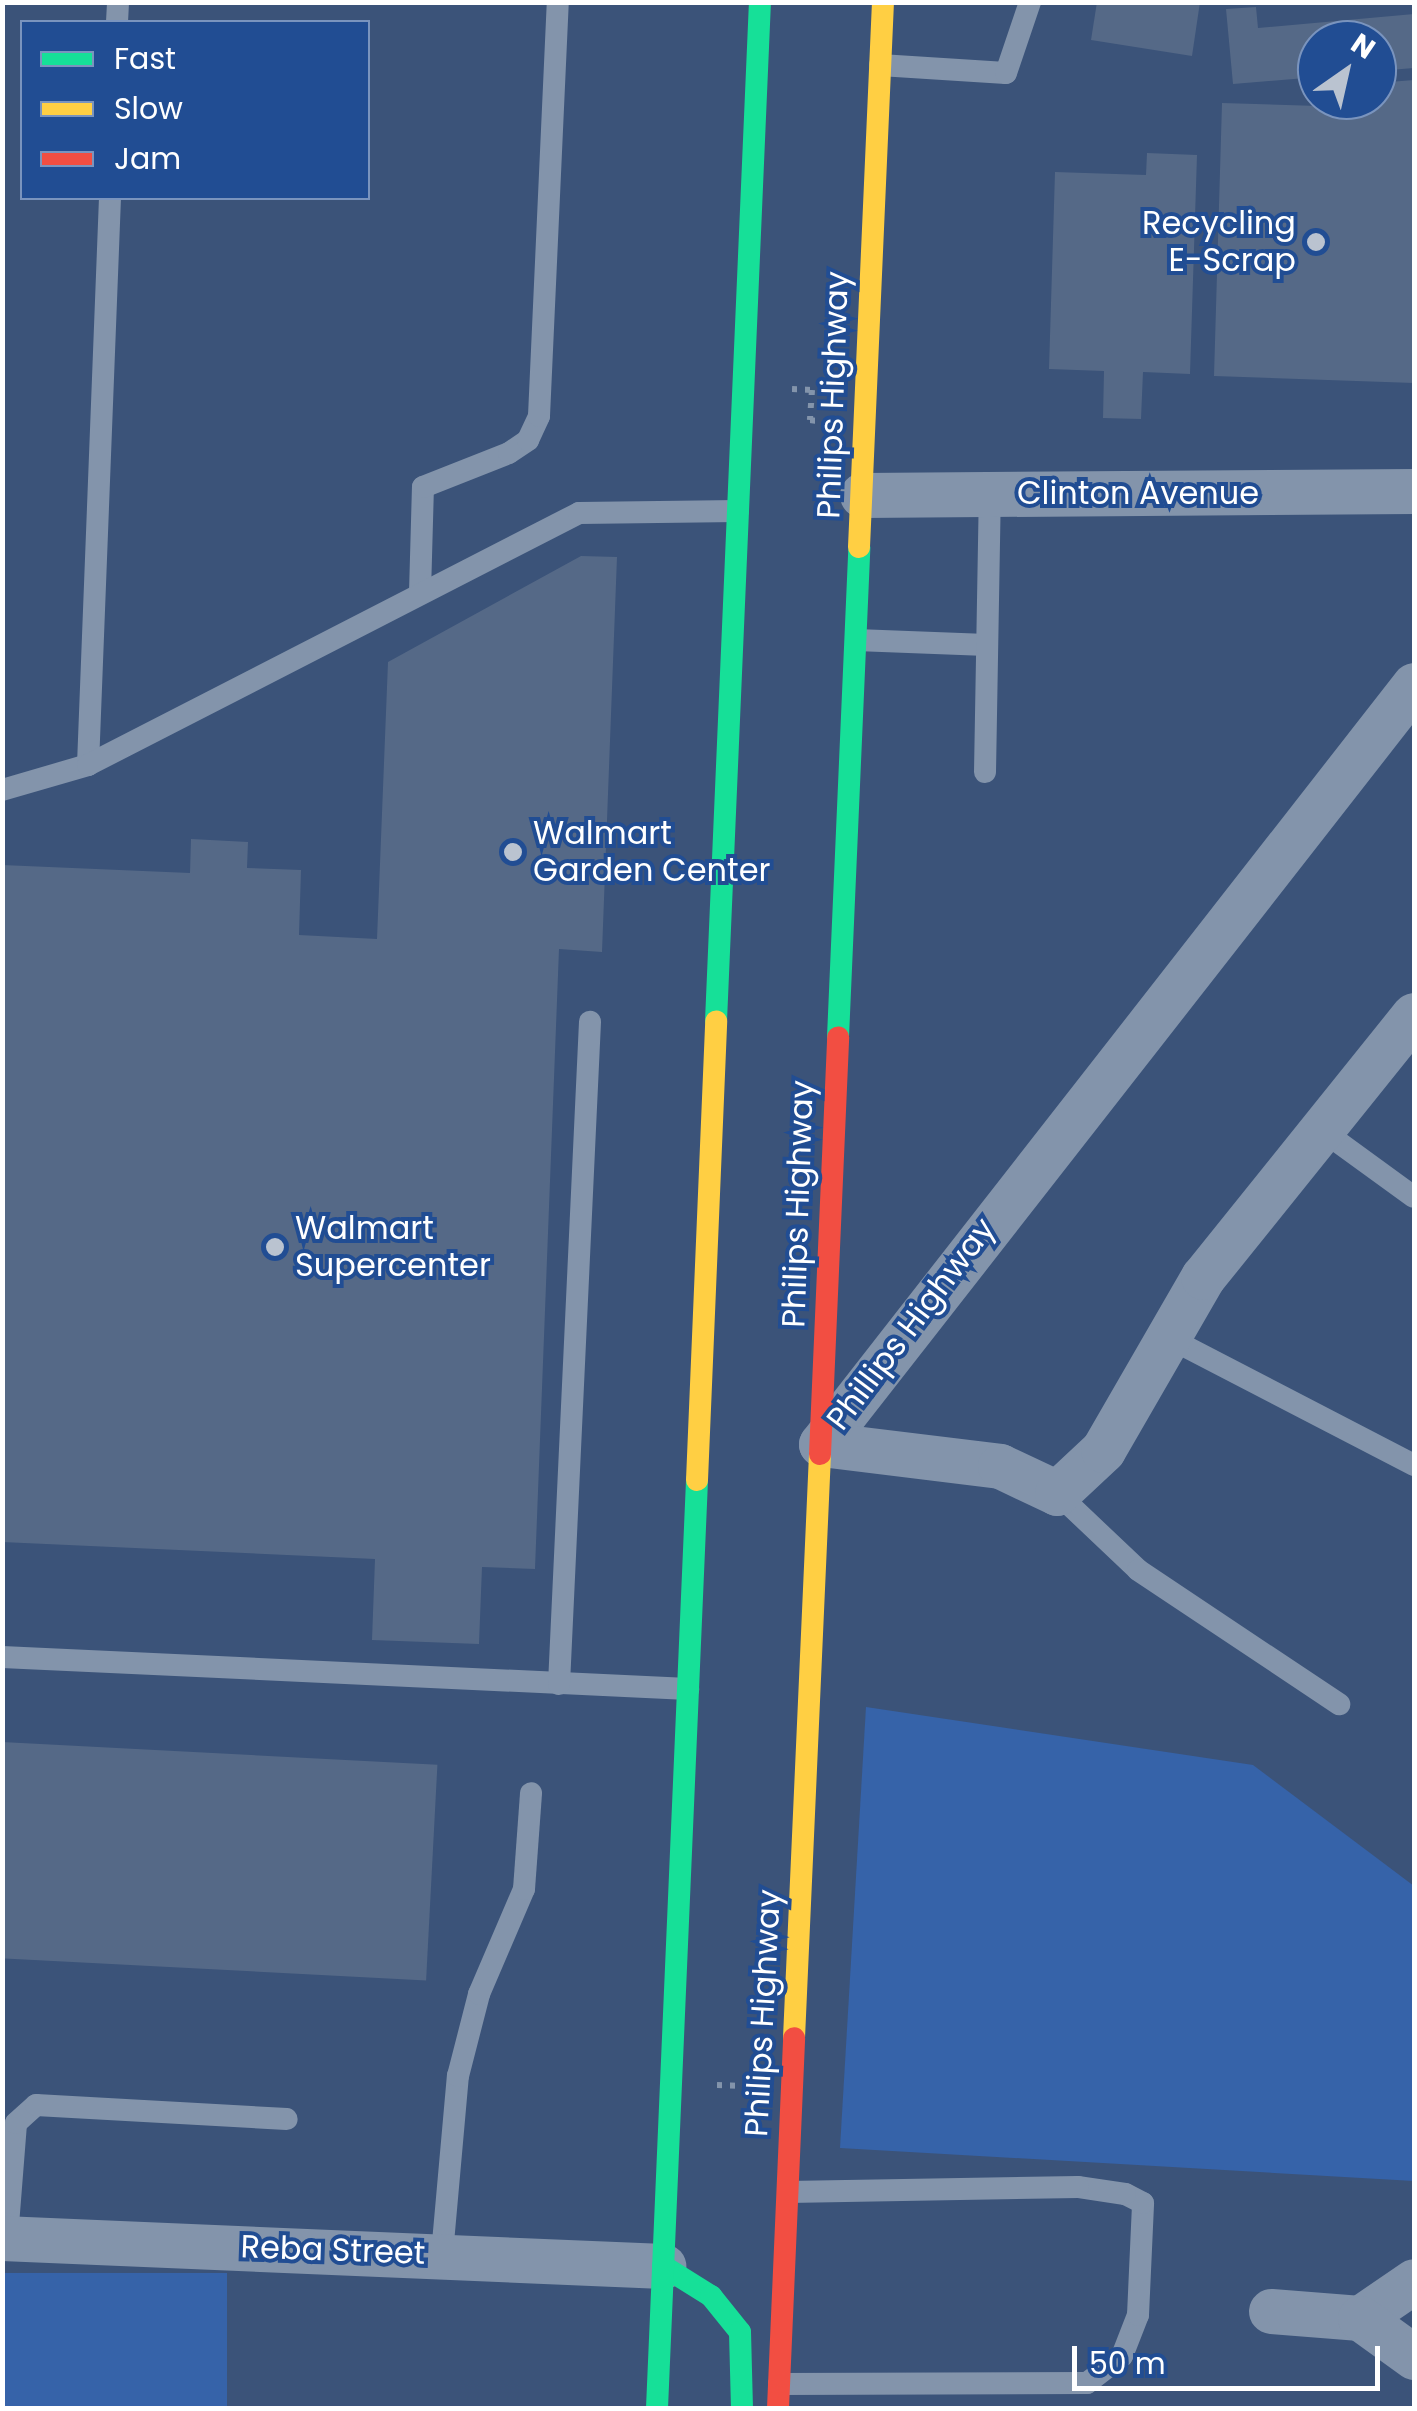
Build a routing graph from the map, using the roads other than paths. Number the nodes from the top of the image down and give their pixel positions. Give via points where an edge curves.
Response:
1 (558, 2) edge
2 (760, 2) edge
3 (883, 2) edge
4 (1030, 2) edge
5 (880, 65) junction
6 (110, 200) edge
7 (1414, 491) edge
8 (990, 494) junction
9 (862, 495) junction
10 (738, 512) junction
11 (420, 593) junction
12 (856, 640) junction
13 (988, 645) junction
14 (1414, 685) edge
15 (88, 765) junction
16 (985, 772) dead end
17 (2, 790) edge
18 (1414, 1015) edge
19 (590, 1022) dead end
20 (1323, 1132) junction
21 (1414, 1198) edge
22 (1169, 1338) junction
23 (820, 1444) junction
24 (1414, 1465) edge
25 (1056, 1493) junction
26 (2, 1657) edge
27 (559, 1684) junction
28 (688, 1689) junction
29 (1339, 1704) dead end
30 (531, 1793) dead end
31 (287, 2119) dead end
32 (787, 2192) junction
33 (5, 2238) edge
34 (442, 2254) junction
35 (663, 2266) junction
36 (1414, 2281) edge
37 (1272, 2311) dead end
38 (1360, 2318) junction
39 (1414, 2357) edge
40 (779, 2384) junction
41 (657, 2408) edge
42 (742, 2408) edge
43 (778, 2408) edge

1 - 11 lane via 539,416 528,440 509,453 423,487
2 - 10 main road
3 - 5 main road, Philips Highway
4 - 5 lane via 1006,73
5 - 9 main road, Philips Highway
6 - 15 lane
7 - 8 street, Clinton Avenue
8 - 9 street, Clinton Avenue
8 - 13 lane
9 - 12 main road, Philips Highway
10 - 11 lane via 579,512
10 - 28 main road
11 - 15 lane
12 - 13 lane
12 - 23 main road, Philips Highway
13 - 16 lane
14 - 23 street, Phillips Highway
15 - 17 lane
18 - 20 street
19 - 27 lane
20 - 21 lane
20 - 22 street via 1203,1277
22 - 24 lane
22 - 25 street via 1103,1450
23 - 25 street, Phillips Highway via 1000,1466
23 - 32 main road, Philips Highway
25 - 29 lane via 1138,1570
26 - 27 lane
27 - 28 lane
28 - 35 main road
30 - 34 lane via 524,1889 480,1994 458,2076
31 - 33 lane via 36,2105 16,2123
32 - 40 main road, Philips Highway
32 - 40 lane via 1078,2187 1143,2203 1138,2315 1122,2356 1087,2383
33 - 34 street, Reba Street
34 - 35 street, Reba Street
35 - 41 main road
35 - 42 main road via 711,2296 740,2332
36 - 38 street
37 - 38 street
38 - 39 street
40 - 43 main road, Philips Highway

